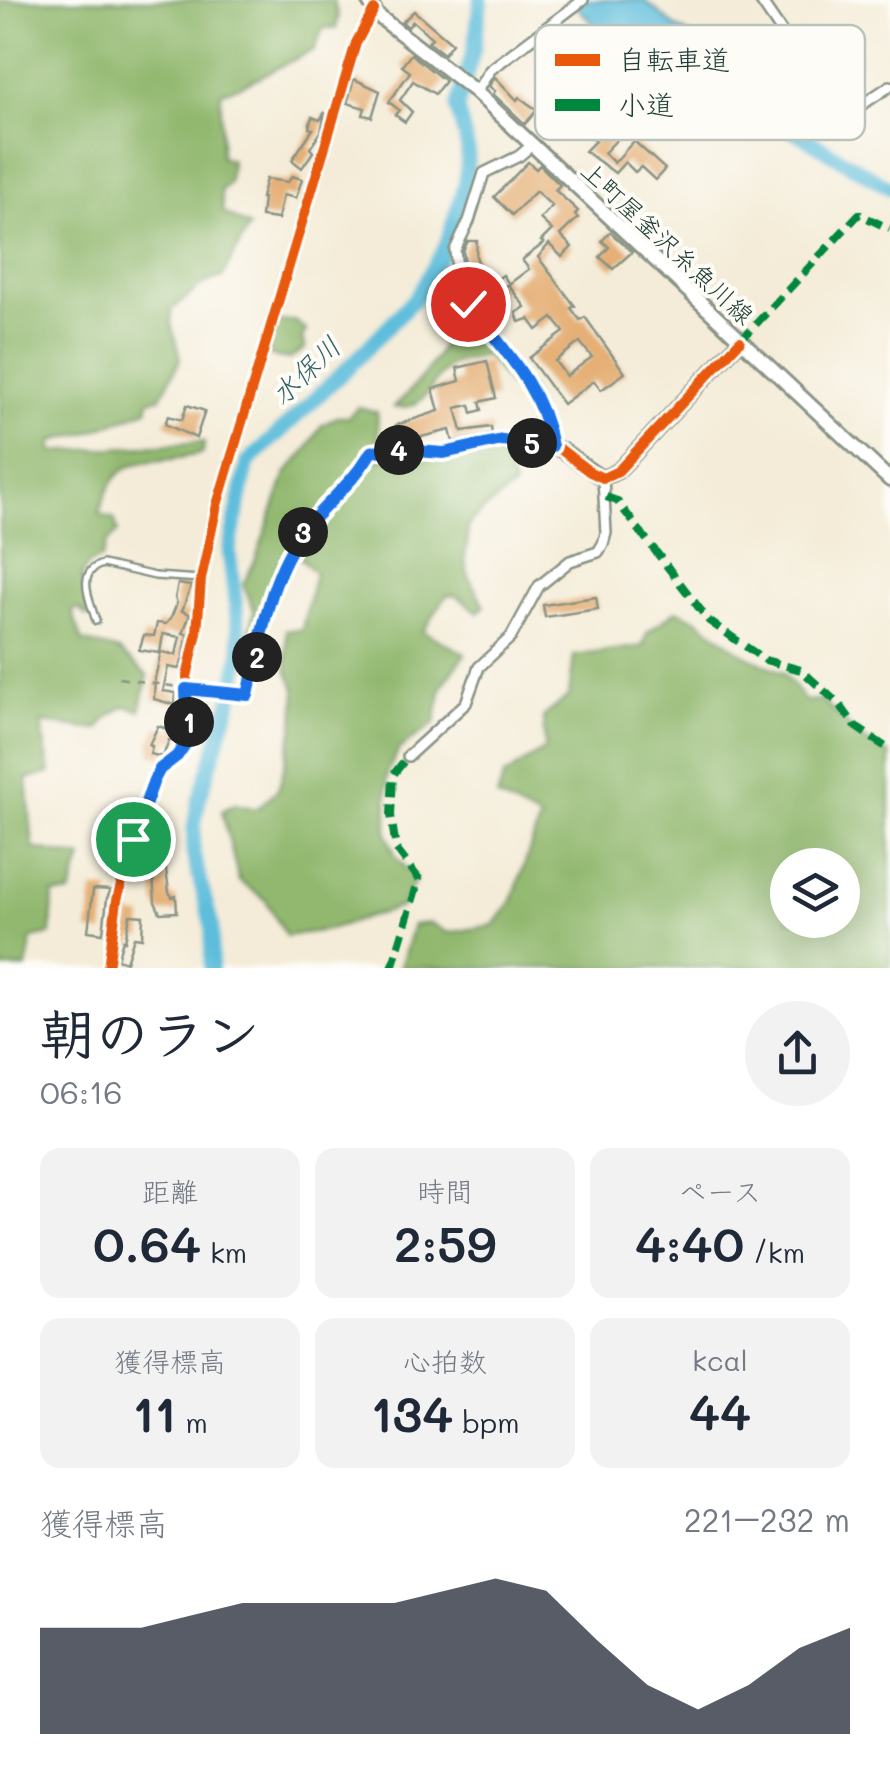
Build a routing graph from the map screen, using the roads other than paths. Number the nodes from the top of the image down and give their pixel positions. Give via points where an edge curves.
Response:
1 (583, 0) edge
2 (760, 0) edge
3 (371, 5) edge
4 (550, 25) edge
5 (777, 25) edge
6 (535, 36) edge
7 (890, 86) edge
8 (475, 91) junction
9 (865, 103) edge
10 (532, 145) junction
11 (740, 341) junction
12 (552, 446) junction
13 (604, 478) junction
14 (890, 480) edge
15 (202, 579) junction
16 (96, 620) dead end
17 (186, 689) junction
18 (408, 756) dead end
19 (108, 968) edge

1 - 4 street
2 - 5 street
3 - 8 main road, 上町屋釜沢糸魚川線
3 - 15 street via 243,410
6 - 8 street via 490,70
7 - 9 street
8 - 10 main road, 上町屋釜沢糸魚川線
10 - 11 main road, 上町屋釜沢糸魚川線
10 - 12 street via 484,173 454,262 468,304 532,385
11 - 13 main road via 618,471
11 - 14 main road, 上町屋釜沢糸魚川線
12 - 13 main road
12 - 17 street via 502,440 444,453 371,452 305,529 280,573 248,695
13 - 18 street via 604,544 548,576 510,637 479,667 466,703
15 - 16 lane via 95,566 86,584
15 - 17 street
17 - 19 street via 188,740 157,774 141,810

